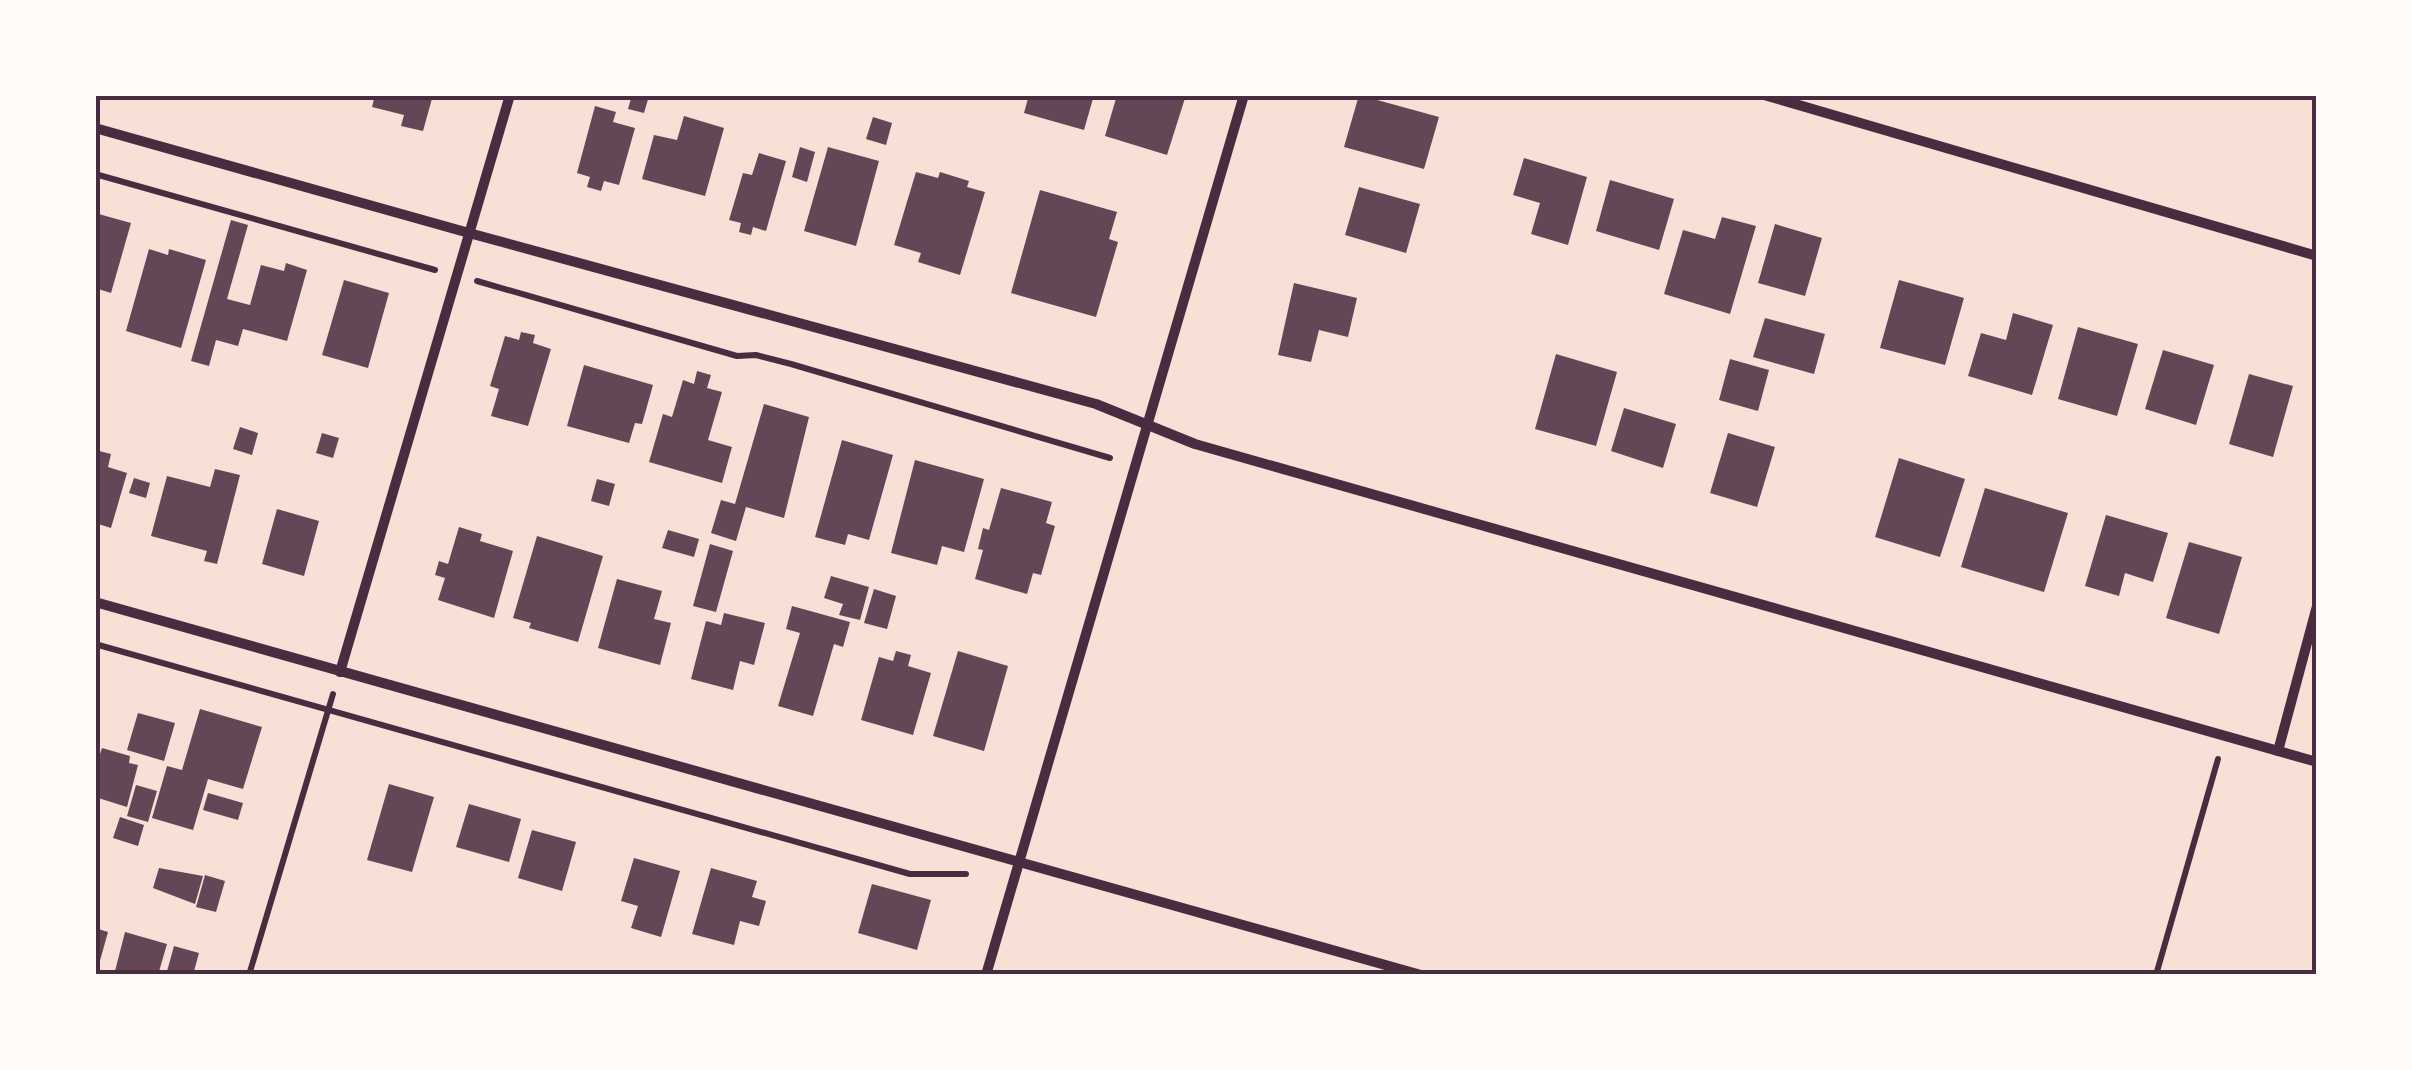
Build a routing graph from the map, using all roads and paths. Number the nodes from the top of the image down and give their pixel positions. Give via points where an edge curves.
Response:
1 (510, 95) edge
2 (1244, 95) edge
3 (1764, 95) edge
4 (95, 128) edge
5 (95, 174) edge
6 (469, 234) junction
7 (2317, 256) edge
8 (435, 270) dead end
9 (471, 279) dead end
10 (1146, 422) junction
11 (1110, 458) dead end
12 (95, 602) edge
13 (2317, 606) edge
14 (95, 644) edge
15 (340, 672) junction
16 (334, 690) dead end
17 (328, 709) junction
18 (2278, 751) junction
19 (2218, 759) dead end
20 (2317, 762) edge
21 (1018, 860) junction
22 (966, 874) dead end
23 (249, 975) edge
24 (986, 975) edge
25 (1421, 975) edge
26 (2156, 975) edge

1 - 6 street
2 - 10 street
3 - 7 street
4 - 6 street
5 - 8 path
6 - 10 street
6 - 15 street
9 - 11 path
10 - 18 street via 1196,444
10 - 21 street
12 - 15 street
13 - 18 street
14 - 17 path
15 - 21 street
16 - 17 path
17 - 22 path via 910,874
17 - 23 path
18 - 20 street
19 - 26 path
21 - 24 street
21 - 25 street

